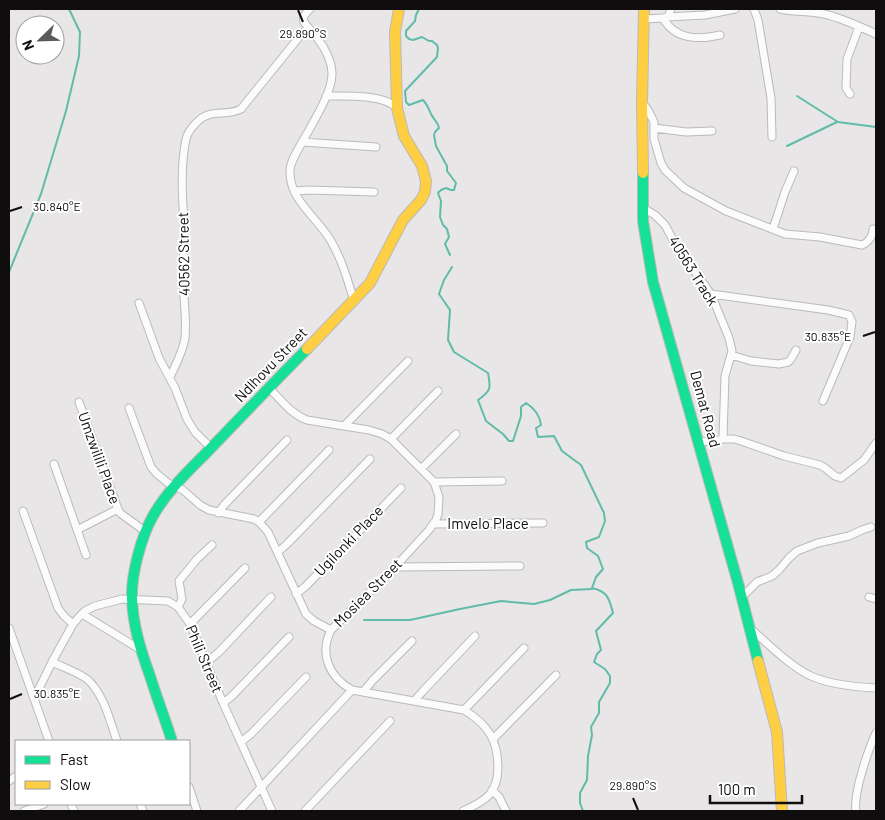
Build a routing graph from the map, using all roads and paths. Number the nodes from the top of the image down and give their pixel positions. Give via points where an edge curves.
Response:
1 (310, 9) edge
2 (399, 9) edge
3 (671, 9) edge
4 (735, 9) edge
5 (754, 9) edge
6 (780, 9) edge
7 (644, 14) edge
8 (665, 18) junction
9 (859, 27) junction
10 (308, 28) junction
11 (876, 34) edge
12 (720, 35) dead end
13 (850, 94) dead end
14 (326, 96) junction
15 (642, 102) junction
16 (397, 108) junction
17 (654, 128) junction
18 (712, 130) dead end
19 (772, 137) dead end
20 (302, 142) junction
21 (376, 147) dead end
22 (794, 171) dead end
23 (294, 191) junction
24 (374, 192) dead end
25 (643, 208) junction
26 (773, 229) junction
27 (873, 229) dead end
28 (711, 294) junction
29 (354, 301) junction
30 (139, 303) dead end
31 (796, 350) dead end
32 (731, 355) junction
33 (408, 361) dead end
34 (170, 377) junction
35 (269, 388) junction
36 (438, 391) dead end
37 (823, 401) dead end
38 (79, 402) dead end
39 (129, 408) dead end
40 (345, 425) junction
41 (456, 434) dead end
42 (391, 439) junction
43 (722, 439) junction
44 (287, 440) dead end
45 (698, 442) junction
46 (876, 443) edge
47 (211, 448) junction
48 (329, 450) dead end
49 (370, 459) dead end
50 (54, 464) dead end
51 (421, 469) junction
52 (502, 481) dead end
53 (434, 482) junction
54 (175, 486) junction
55 (401, 488) dead end
56 (118, 510) junction
57 (23, 511) dead end
58 (218, 513) junction
59 (259, 522) junction
60 (433, 524) junction
61 (543, 524) dead end
62 (871, 527) dead end
63 (77, 530) junction
64 (146, 532) junction
65 (212, 545) dead end
66 (278, 552) junction
67 (86, 555) dead end
68 (520, 566) dead end
69 (395, 567) junction
70 (245, 568) dead end
71 (296, 594) junction
72 (272, 598) dead end
73 (741, 598) junction
74 (132, 599) junction
75 (178, 607) junction
76 (82, 614) junction
77 (73, 624) junction
78 (190, 624) junction
79 (9, 628) edge
80 (749, 628) junction
81 (332, 630) junction
82 (475, 636) dead end
83 (289, 637) dead end
84 (412, 641) dead end
85 (524, 648) dead end
86 (141, 650) junction
87 (52, 662) junction
88 (207, 662) junction
89 (556, 675) dead end
90 (306, 677) dead end
91 (865, 687) junction
92 (876, 688) edge
93 (352, 690) junction
94 (363, 692) junction
95 (876, 692) edge
96 (34, 699) junction
97 (415, 700) junction
98 (223, 703) junction
99 (464, 710) junction
100 (390, 722) dead end
101 (876, 733) edge
102 (493, 739) junction
103 (49, 740) edge
104 (117, 740) edge
105 (172, 740) edge
106 (241, 742) junction
107 (260, 788) junction
108 (492, 790) junction
109 (190, 791) edge
110 (41, 805) edge
111 (24, 811) edge
112 (197, 811) edge
113 (239, 811) edge
114 (272, 811) edge
115 (305, 811) edge
116 (463, 811) edge
117 (506, 811) edge
118 (782, 811) edge
119 (856, 811) edge

1 - 10 street via 303,19
2 - 16 street, Ndlhovu Street via 395,32
3 - 8 street
4 - 8 street
5 - 19 street via 771,98
6 - 9 street via 815,12
7 - 8 street
7 - 15 street, Demat Road
8 - 12 street via 670,28 683,36 706,38
9 - 11 street
9 - 13 street via 847,59 846,88
10 - 14 street via 329,58 332,73
10 - 34 street, 40562 Street via 241,108 206,115 187,135 182,172 186,327 182,350
14 - 16 street via 380,99
14 - 20 street
15 - 17 street via 651,115
15 - 25 street, Demat Road
16 - 29 street, Ndlhovu Street via 404,136 422,166 425,192 402,220 370,283
17 - 18 street via 686,132
17 - 26 street via 661,163 684,188 726,211
20 - 21 street
20 - 23 street via 290,167
22 - 26 street
23 - 24 street
23 - 29 street via 330,238
25 - 28 street, 40563 Track via 665,225 676,247
25 - 45 street, Demat Road via 653,282
26 - 27 street via 785,234 862,245
28 - 32 street, 40563 Track via 729,338
28 - 37 street via 849,315 852,322 850,337
29 - 35 street, Ndlhovu Street
30 - 34 street via 159,358
31 - 32 street via 788,362 779,364
32 - 43 street, 40563 Track via 725,376
33 - 40 street
34 - 47 street via 186,419
35 - 40 street via 298,416
35 - 47 street, Ndlhovu Street
36 - 42 street
38 - 56 street, Umzwilili Place
39 - 54 street via 151,467
40 - 42 street
41 - 51 street
42 - 51 street
43 - 45 street
43 - 46 street via 734,439 820,465 839,478 864,460
44 - 58 street
45 - 73 street, Demat Road
47 - 54 street, Ndlhovu Street
48 - 59 street
49 - 66 street
50 - 63 street
51 - 53 street
52 - 53 street
53 - 60 street, Mosiea Street via 439,506
54 - 58 street via 200,505
54 - 64 street, Ndlhovu Street via 153,516
55 - 71 street, Ugilonki Place
56 - 63 street
56 - 64 street, Umzwilili Place
57 - 77 street via 58,608
58 - 59 street
59 - 66 street
60 - 61 street, Imvelo Place
60 - 69 street, Mosiea Street
62 - 73 street via 797,551 772,576 757,582
63 - 67 street
64 - 74 street, Ndlhovu Street via 137,560
65 - 75 street via 179,581 182,599
66 - 71 street
68 - 69 street
69 - 81 street, Mosiea Street
70 - 78 street
71 - 81 street via 309,617
72 - 88 street
73 - 80 street, Demat Road
74 - 75 street, Phili Street via 168,601
74 - 76 street, Phili Street via 95,606
74 - 86 street, Ndlhovu Street
75 - 78 street, Phili Street
76 - 77 street, Phili Street
76 - 86 street
77 - 87 street, Phili Street
78 - 88 street, Phili Street
79 - 96 street
80 - 91 street via 811,676
80 - 118 street, Demat Road via 776,732
81 - 93 street, Mosiea Street via 327,638 327,660 336,678
82 - 97 street
83 - 98 street
84 - 94 street
85 - 99 street
86 - 105 street, Ndlhovu Street
87 - 96 street, Phili Street
87 - 104 street via 86,678 93,685
88 - 98 street, Phili Street
89 - 102 street
90 - 106 street
91 - 92 street
91 - 95 street
93 - 94 street
93 - 107 street
94 - 97 street
96 - 103 street
97 - 99 street
98 - 106 street, Phili Street
99 - 102 street via 472,714
100 - 115 street
101 - 119 street via 860,781
102 - 108 street via 498,773
106 - 107 street, Phili Street
107 - 113 street
107 - 114 street, Phili Street
108 - 116 street via 486,798
108 - 117 street
109 - 112 street
110 - 111 street

